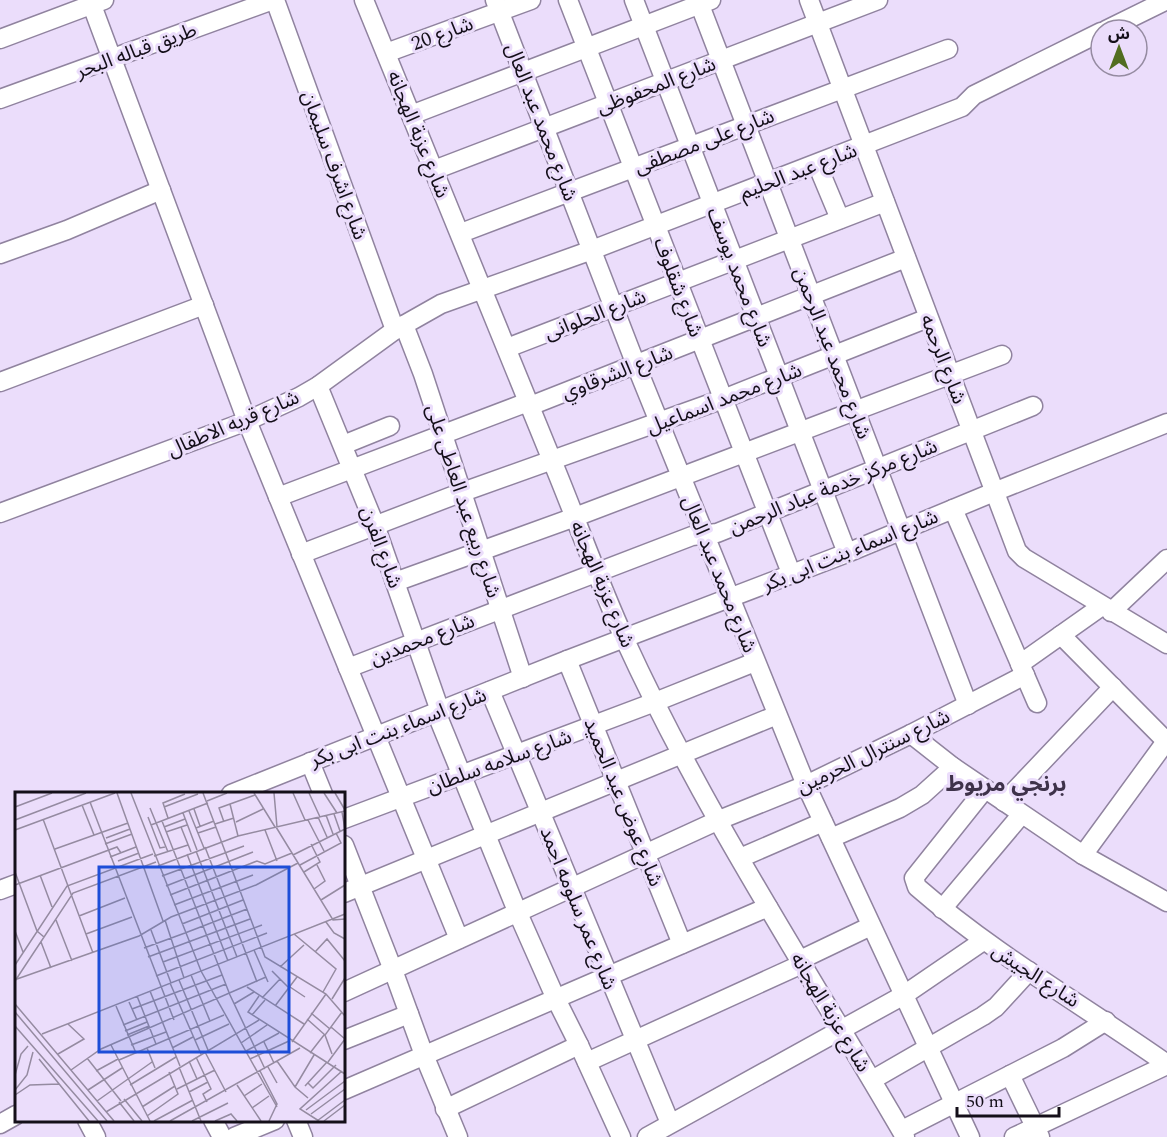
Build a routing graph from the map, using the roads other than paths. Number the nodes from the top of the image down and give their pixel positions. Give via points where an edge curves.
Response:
1 (274, 0) edge
2 (364, 0) edge
3 (531, 0) edge
4 (568, 0) edge
5 (634, 0) edge
6 (809, 0) edge
7 (878, 0) edge
8 (1167, 0) edge
9 (703, 1) edge
10 (95, 2) edge
11 (498, 6) edge
12 (1130, 18) edge
13 (818, 23) junction
14 (644, 26) junction
15 (0, 39) edge
16 (1089, 39) edge
17 (586, 48) junction
18 (948, 49) dead end
19 (386, 53) junction
20 (112, 59) junction
21 (721, 60) junction
22 (523, 72) junction
23 (665, 81) junction
24 (843, 89) junction
25 (0, 99) edge
26 (608, 104) junction
27 (411, 114) junction
28 (746, 126) junction
29 (545, 128) junction
30 (864, 146) junction
31 (690, 147) junction
32 (817, 164) junction
33 (633, 168) junction
34 (434, 170) junction
35 (768, 183) junction
36 (161, 190) junction
37 (569, 192) junction
38 (885, 202) junction
39 (712, 204) junction
40 (840, 219) junction
41 (655, 225) junction
42 (460, 233) junction
43 (790, 238) junction
44 (592, 250) junction
45 (0, 254) edge
46 (906, 258) junction
47 (734, 260) junction
48 (677, 282) junction
49 (484, 289) junction
50 (811, 296) junction
51 (204, 306) junction
52 (614, 307) junction
53 (756, 317) junction
54 (928, 318) junction
55 (400, 327) junction
56 (700, 339) junction
57 (507, 348) junction
58 (834, 355) junction
59 (1002, 355) dead end
60 (636, 364) junction
61 (950, 375) junction
62 (779, 377) junction
63 (0, 382) edge
64 (318, 386) junction
65 (723, 399) junction
66 (529, 404) junction
67 (1033, 406) dead end
68 (855, 411) junction
69 (247, 421) junction
70 (659, 423) junction
71 (1167, 423) edge
72 (390, 426) dead end
73 (971, 431) junction
74 (800, 432) junction
75 (441, 433) junction
76 (343, 445) junction
77 (744, 453) junction
78 (552, 461) junction
79 (877, 468) junction
80 (353, 469) junction
81 (681, 477) junction
82 (823, 490) junction
83 (994, 492) junction
84 (460, 493) junction
85 (278, 497) junction
86 (953, 509) junction
87 (0, 513) edge
88 (768, 513) junction
89 (575, 517) junction
90 (375, 525) junction
91 (901, 531) junction
92 (703, 534) junction
93 (481, 551) junction
94 (847, 553) junction
95 (301, 554) junction
96 (1167, 559) edge
97 (597, 571) junction
98 (791, 573) junction
99 (395, 582) junction
100 (729, 597) junction
101 (500, 609) junction
102 (1107, 609) junction
103 (1061, 635) junction
104 (624, 638) junction
105 (416, 642) junction
106 (1167, 644) edge
107 (567, 660) junction
108 (755, 662) junction
109 (348, 668) junction
110 (1022, 669) junction
111 (523, 678) junction
112 (1113, 687) junction
113 (490, 692) junction
114 (655, 702) junction
115 (1037, 703) dead end
116 (968, 705) junction
117 (438, 711) junction
118 (777, 715) junction
119 (593, 726) junction
120 (911, 734) junction
121 (376, 736) junction
122 (1167, 740) edge
123 (683, 754) junction
124 (516, 755) junction
125 (310, 762) junction
126 (953, 767) junction
127 (461, 775) junction
128 (615, 781) junction
129 (806, 785) junction
130 (985, 789) junction
131 (235, 792) edge
132 (322, 792) edge
133 (400, 798) junction
134 (1004, 802) junction
135 (539, 812) junction
136 (1021, 815) junction
137 (345, 819) edge
138 (719, 820) junction
139 (827, 830) junction
140 (484, 834) junction
141 (345, 847) edge
142 (645, 854) junction
143 (1083, 855) junction
144 (740, 858) junction
145 (425, 859) junction
146 (15, 884) edge
147 (361, 886) junction
148 (571, 887) junction
149 (0, 890) edge
150 (345, 893) edge
151 (1167, 902) edge
152 (768, 907) junction
153 (942, 909) junction
154 (517, 911) junction
155 (871, 926) junction
156 (459, 939) junction
157 (983, 941) junction
158 (682, 944) junction
159 (801, 962) junction
160 (393, 970) junction
161 (1029, 971) junction
162 (608, 977) junction
163 (345, 992) edge
164 (904, 995) junction
165 (555, 999) junction
166 (409, 1014) junction
167 (1106, 1021) junction
168 (841, 1029) junction
169 (345, 1040) edge
170 (634, 1042) junction
171 (579, 1045) junction
172 (929, 1049) junction
173 (424, 1055) junction
174 (587, 1062) junction
175 (1167, 1065) edge
176 (1010, 1075) junction
177 (872, 1080) junction
178 (346, 1083) edge
179 (955, 1104) junction
180 (445, 1109) junction
181 (15, 1116) edge
182 (88, 1122) edge
183 (214, 1122) edge
184 (270, 1122) edge
185 (297, 1122) edge
186 (669, 1123) junction
187 (0, 1124) edge
188 (1037, 1132) edge
189 (903, 1134) edge
190 (96, 1137) edge
191 (222, 1137) edge
192 (234, 1137) edge
193 (303, 1137) edge
194 (458, 1137) edge
195 (621, 1137) edge
196 (648, 1137) edge
197 (970, 1137) edge
198 (1014, 1137) edge

1 - 20 street, طريق قباله البحر
1 - 55 street, شارع اشرف سليمان
2 - 19 street, شارع عزبة الهجانه
3 - 11 street, شارع 20
4 - 17 street, شارع شقلوف
5 - 14 street, شارع محمد يوسف
6 - 13 street, شارع الرحمه
7 - 13 street, شارع المحفوظى
8 - 12 street
9 - 14 street
9 - 21 street, شارع محمد عبد الرحمن
10 - 15 street
10 - 20 street
11 - 19 street, شارع 20
11 - 22 street, شارع محمد عبد العال
13 - 21 street, شارع المحفوظى
13 - 24 street, شارع الرحمه
14 - 17 street
14 - 23 street, شارع محمد يوسف
16 - 30 street, شارع عبد الحليم via 974,95 964,106
17 - 22 street
17 - 26 street, شارع شقلوف
18 - 24 street, شارع على مصطفى
19 - 27 street, شارع عزبة الهجانه
20 - 25 street, طريق قباله البحر
20 - 36 street
21 - 23 street, شارع المحفوظى
21 - 28 street, شارع محمد عبد الرحمن
22 - 27 street
22 - 29 street, شارع محمد عبد العال
23 - 26 street, شارع المحفوظى
23 - 31 street, شارع محمد يوسف
24 - 28 street, شارع على مصطفى
24 - 30 street, شارع الرحمه
26 - 29 street, شارع المحفوظى
26 - 33 street, شارع شقلوف
27 - 34 street, شارع عزبة الهجانه
28 - 31 street, شارع على مصطفى
28 - 35 street, شارع محمد عبد الرحمن
29 - 34 street, شارع المحفوظى
29 - 37 street, شارع محمد عبد العال
30 - 32 street, شارع عبد الحليم
30 - 38 street, شارع الرحمه
31 - 33 street, شارع على مصطفى
31 - 39 street, شارع محمد يوسف
32 - 35 street, شارع عبد الحليم
32 - 40 street
33 - 37 street, شارع على مصطفى
33 - 41 street, شارع شقلوف
34 - 42 street, شارع عزبة الهجانه
35 - 39 street, شارع عبد الحليم
35 - 43 street, شارع محمد عبد الرحمن
36 - 45 street
36 - 51 street
37 - 42 street, شارع على مصطفى
37 - 44 street, شارع محمد عبد العال
38 - 40 street, شارع الحلوانى
38 - 46 street, شارع الرحمه
39 - 41 street, شارع عبد الحليم
39 - 47 street, شارع محمد يوسف
40 - 43 street, شارع الحلوانى
41 - 44 street, شارع عبد الحليم
41 - 48 street, شارع شقلوف
42 - 49 street, شارع عزبة الهجانه
43 - 47 street, شارع الحلوانى
43 - 50 street, شارع محمد عبد الرحمن
44 - 49 street, شارع عبد الحليم
44 - 52 street, شارع محمد عبد العال
46 - 50 street, شارع الشرقاوي
46 - 54 street, شارع الرحمه
47 - 48 street, شارع الحلوانى
47 - 53 street, شارع محمد يوسف
48 - 52 street, شارع الحلوانى
48 - 56 street, شارع شقلوف
49 - 55 street, شارع قريه الاطفال via 441,304
49 - 57 street, شارع عزبة الهجانه
50 - 53 street, شارع الشرقاوي
50 - 58 street, شارع محمد عبد الرحمن
51 - 63 street
51 - 69 street
52 - 57 street, شارع الحلوانى
52 - 60 street, شارع محمد عبد العال
53 - 56 street, شارع الشرقاوي
53 - 62 street, شارع محمد يوسف
54 - 58 street, شارع محمد اسماعيل
54 - 61 street, شارع الرحمه
55 - 64 street, شارع قريه الاطفال
55 - 75 street, شارع ربيع عبد العاطى على via 423,374
56 - 60 street, شارع الشرقاوي
56 - 65 street, شارع شقلوف
57 - 66 street, شارع عزبة الهجانه
58 - 62 street, شارع محمد اسماعيل
58 - 68 street, شارع محمد عبد الرحمن
59 - 61 street
60 - 66 street, شارع الشرقاوي
60 - 70 street, شارع محمد عبد العال
61 - 68 street
61 - 73 street, شارع الرحمه
62 - 65 street, شارع محمد اسماعيل
62 - 74 street, شارع محمد يوسف
64 - 69 street, شارع قريه الاطفال
64 - 76 street, شارع الفرن
65 - 70 street, شارع محمد اسماعيل
65 - 77 street, شارع شقلوف
66 - 75 street, شارع الشرقاوي
66 - 78 street, شارع عزبة الهجانه
67 - 73 street, شارع مركز خدمة عباد الرحمن
68 - 74 street
68 - 79 street, شارع محمد عبد الرحمن
69 - 85 street
69 - 87 street, شارع قريه الاطفال
70 - 78 street, شارع محمد اسماعيل
70 - 81 street, شارع محمد عبد العال
71 - 83 street, شارع اسماء بنت ابى بكر
72 - 76 street
73 - 79 street, شارع مركز خدمة عباد الرحمن
73 - 83 street, شارع الرحمه
74 - 77 street
74 - 82 street, شارع محمد يوسف
75 - 80 street, شارع الشرقاوي
75 - 84 street, شارع ربيع عبد العاطى على
76 - 80 street, شارع الفرن
77 - 81 street
77 - 88 street, شارع شقلوف
78 - 84 street, شارع محمد اسماعيل
78 - 89 street, شارع عزبة الهجانه
79 - 82 street, شارع مركز خدمة عباد الرحمن
79 - 91 street, شارع محمد عبد الرحمن
80 - 85 street, شارع الشرقاوي
80 - 90 street, شارع الفرن
81 - 89 street
81 - 92 street, شارع محمد عبد العال
82 - 88 street, شارع مركز خدمة عباد الرحمن
82 - 94 street, شارع محمد يوسف
83 - 86 street, شارع اسماء بنت ابى بكر
83 - 102 street, شارع الرحمه via 1012,541 1024,558
84 - 90 street, شارع محمد اسماعيل
84 - 93 street, شارع ربيع عبد العاطى على
85 - 95 street
86 - 91 street, شارع اسماء بنت ابى بكر
86 - 110 street
88 - 92 street, شارع مركز خدمة عباد الرحمن via 717,533
88 - 98 street, شارع شقلوف
89 - 93 street
89 - 97 street, شارع عزبة الهجانه
90 - 95 street, شارع محمد اسماعيل
90 - 99 street, شارع الفرن
91 - 94 street, شارع اسماء بنت ابى بكر
91 - 116 street, شارع محمد عبد الرحمن
92 - 97 street, شارع مركز خدمة عباد الرحمن
92 - 100 street, شارع محمد عبد العال
93 - 99 street
93 - 101 street, شارع ربيع عبد العاطى على
94 - 98 street, شارع اسماء بنت ابى بكر
95 - 109 street
96 - 102 street, شارع سنترال الحرمين
97 - 101 street, شارع محمدين
97 - 104 street, شارع عزبة الهجانه
98 - 100 street, شارع اسماء بنت ابى بكر
99 - 105 street, شارع الفرن
100 - 104 street, شارع اسماء بنت ابى بكر
100 - 108 street, شارع محمد عبد العال
101 - 105 street, شارع محمدين
101 - 111 street, شارع ربيع عبد العاطى على
102 - 103 street, شارع سنترال الحرمين
102 - 106 street, شارع الرحمه
103 - 110 street, شارع سنترال الحرمين
103 - 112 street
104 - 107 street, شارع اسماء بنت ابى بكر
104 - 114 street, شارع عزبة الهجانه
105 - 109 street, شارع محمدين
105 - 117 street, شارع الفرن
107 - 111 street, شارع اسماء بنت ابى بكر
107 - 119 street, شارع عوض عبد الحميد
108 - 114 street, شارع سلامه سلطان
108 - 118 street, شارع محمد عبد العال
109 - 121 street
110 - 115 street
110 - 116 street, شارع سنترال الحرمين
111 - 113 street, شارع اسماء بنت ابى بكر
112 - 122 street
112 - 134 street
113 - 117 street, شارع اسماء بنت ابى بكر
113 - 124 street, شارع عمر سلومه احمد
114 - 119 street, شارع سلامه سلطان
114 - 123 street, شارع عزبة الهجانه
116 - 120 street, شارع سنترال الحرمين
117 - 121 street, شارع اسماء بنت ابى بكر
117 - 127 street, شارع الفرن
118 - 123 street
118 - 129 street, شارع محمد عبد العال
119 - 124 street, شارع سلامه سلطان
119 - 128 street, شارع عوض عبد الحميد
120 - 126 street
120 - 129 street, شارع سنترال الحرمين
121 - 125 street, شارع اسماء بنت ابى بكر
121 - 133 street
122 - 143 street
123 - 128 street
123 - 138 street, شارع عزبة الهجانه
124 - 127 street, شارع سلامه سلطان
124 - 135 street, شارع عمر سلومه احمد
125 - 131 street, شارع اسماء بنت ابى بكر
125 - 132 street
126 - 130 street
126 - 139 street via 907,803
127 - 133 street, شارع سلامه سلطان
127 - 140 street, شارع الفرن
128 - 135 street
128 - 142 street, شارع عوض عبد الحميد
129 - 138 street, شارع سنترال الحرمين
129 - 139 street, شارع محمد عبد العال
130 - 134 street
130 - 153 street, شارع الجيش via 914,878 917,887
133 - 137 street, شارع سلامه سلطان
133 - 145 street
134 - 136 street
135 - 140 street
135 - 148 street, شارع عمر سلومه احمد
136 - 143 street
136 - 153 street
138 - 142 street, شارع سنترال الحرمين
138 - 144 street, شارع عزبة الهجانه
139 - 144 street
139 - 155 street, شارع محمد عبد العال
140 - 145 street
140 - 154 street, شارع الفرن
141 - 147 street
142 - 148 street, شارع سنترال الحرمين
142 - 158 street, شارع عوض عبد الحميد
143 - 151 street
144 - 152 street, شارع عزبة الهجانه
145 - 147 street
145 - 156 street
146 - 149 street
147 - 150 street
147 - 160 street
148 - 154 street, شارع سنترال الحرمين
148 - 162 street, شارع عمر سلومه احمد
152 - 158 street
152 - 159 street, شارع عزبة الهجانه
153 - 157 street, شارع الجيش
154 - 156 street, شارع سنترال الحرمين
154 - 165 street, شارع الفرن
155 - 159 street
155 - 164 street, شارع محمد عبد العال
156 - 160 street, شارع سنترال الحرمين
157 - 161 street, شارع الجيش
157 - 164 street
158 - 162 street
159 - 168 street, شارع عزبة الهجانه
159 - 170 street
160 - 163 street, شارع سنترال الحرمين
160 - 166 street
161 - 167 street, شارع الجيش
161 - 172 street via 996,1007
162 - 165 street
162 - 170 street, شارع عمر سلومه احمد
164 - 168 street
164 - 172 street, شارع محمد عبد العال
165 - 171 street, شارع الفرن
165 - 173 street
166 - 169 street
166 - 173 street
167 - 175 street, شارع الجيش
167 - 176 street
168 - 177 street, شارع عزبة الهجانه
168 - 186 street
170 - 174 street
170 - 186 street, شارع عمر سلومه احمد
171 - 174 street, شارع الفرن
171 - 180 street
172 - 177 street
172 - 179 street, شارع محمد عبد العال
173 - 178 street
173 - 180 street
174 - 195 street, شارع الفرن
175 - 188 street
176 - 179 street
176 - 188 street
177 - 189 street, شارع عزبة الهجانه
179 - 189 street
179 - 197 street, شارع محمد عبد العال
180 - 194 street
181 - 187 street
182 - 190 street
183 - 191 street
184 - 192 street
185 - 193 street
186 - 196 street
188 - 198 street

